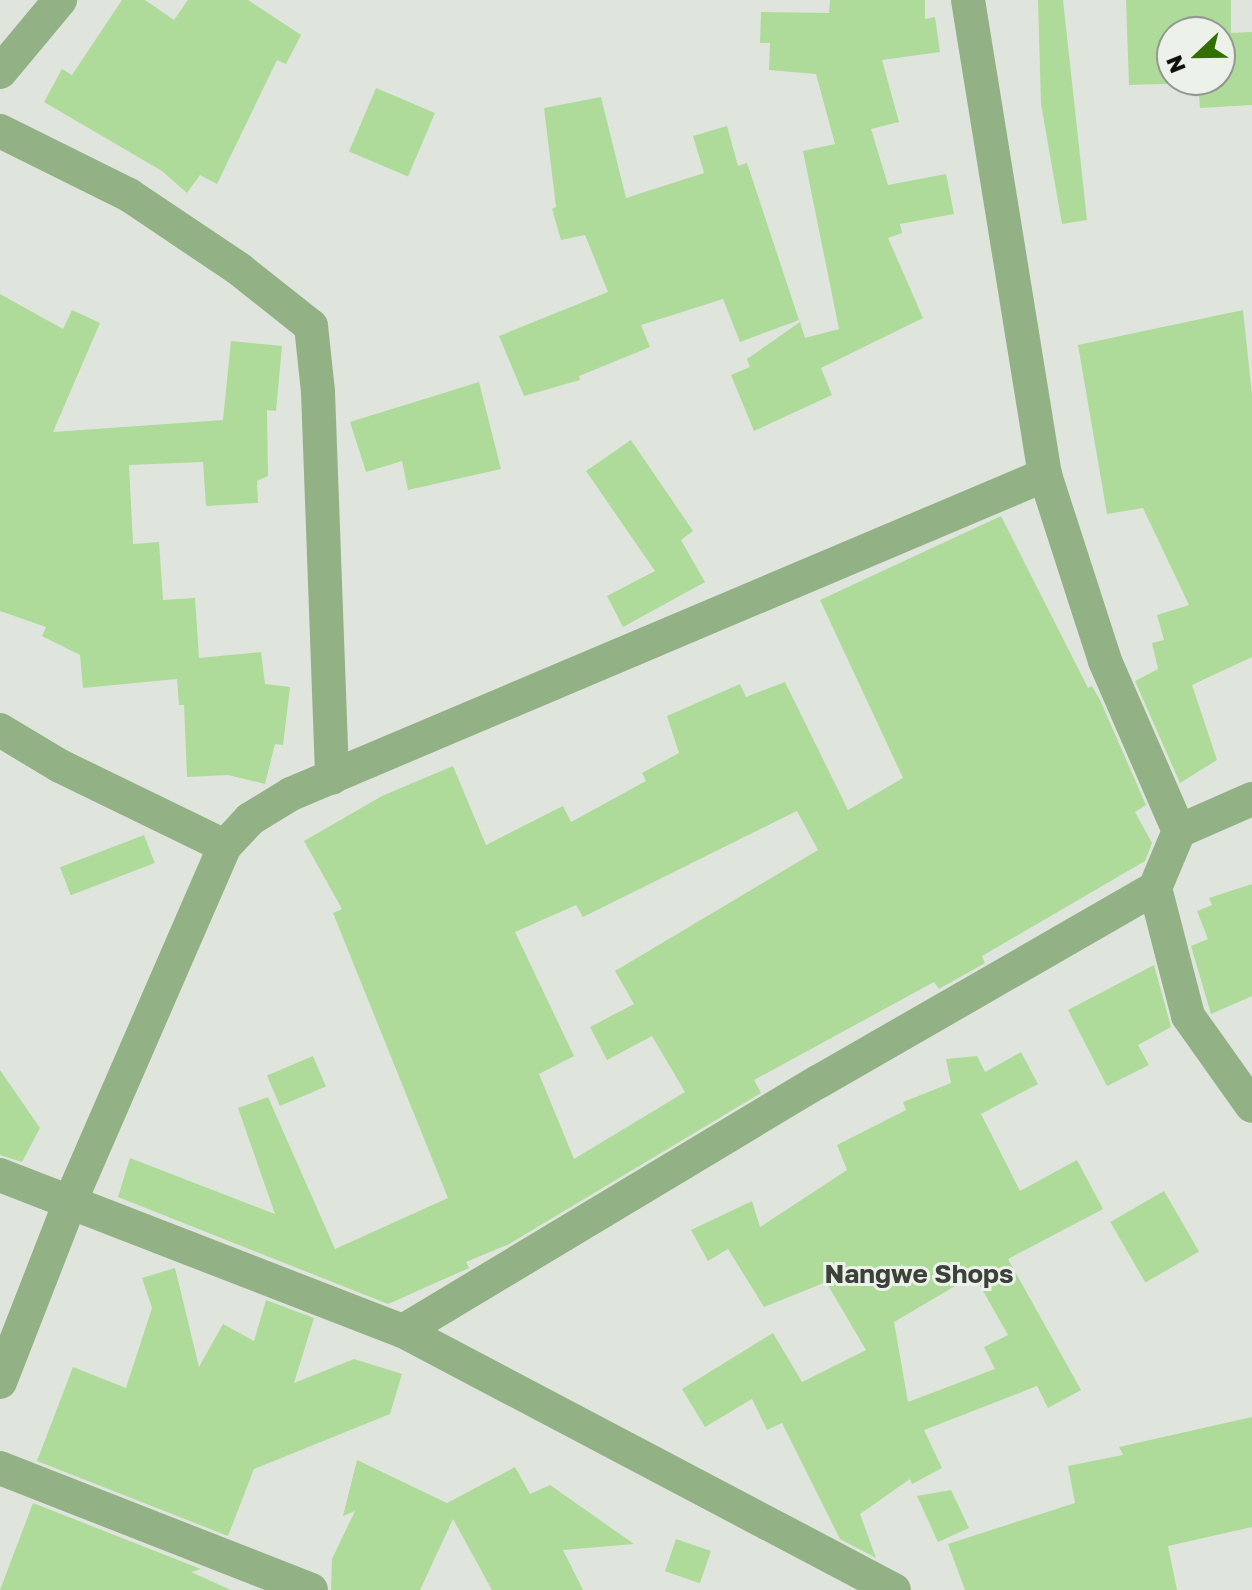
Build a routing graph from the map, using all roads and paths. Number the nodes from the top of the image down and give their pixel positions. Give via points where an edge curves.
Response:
1 (60, 0) edge
2 (968, 0) edge
3 (0, 72) edge
4 (0, 131) edge
5 (1045, 475) junction
6 (0, 730) edge
7 (332, 778) junction
8 (1252, 799) edge
9 (1179, 831) junction
10 (225, 846) junction
11 (1155, 888) junction
12 (1252, 1106) edge
13 (0, 1175) edge
14 (70, 1202) junction
15 (403, 1331) junction
16 (0, 1382) edge
17 (0, 1468) edge
18 (311, 1590) edge
19 (894, 1590) edge

1 - 3 street
2 - 5 street
4 - 7 street via 129,195 239,269 311,326
5 - 7 street
5 - 9 street via 1105,661
6 - 10 street via 60,766
7 - 10 street via 291,794 250,819
8 - 9 street
9 - 11 street
10 - 14 street
11 - 12 street via 1188,1016
11 - 15 street
13 - 14 street
14 - 15 street
14 - 16 street
15 - 19 street
17 - 18 street

